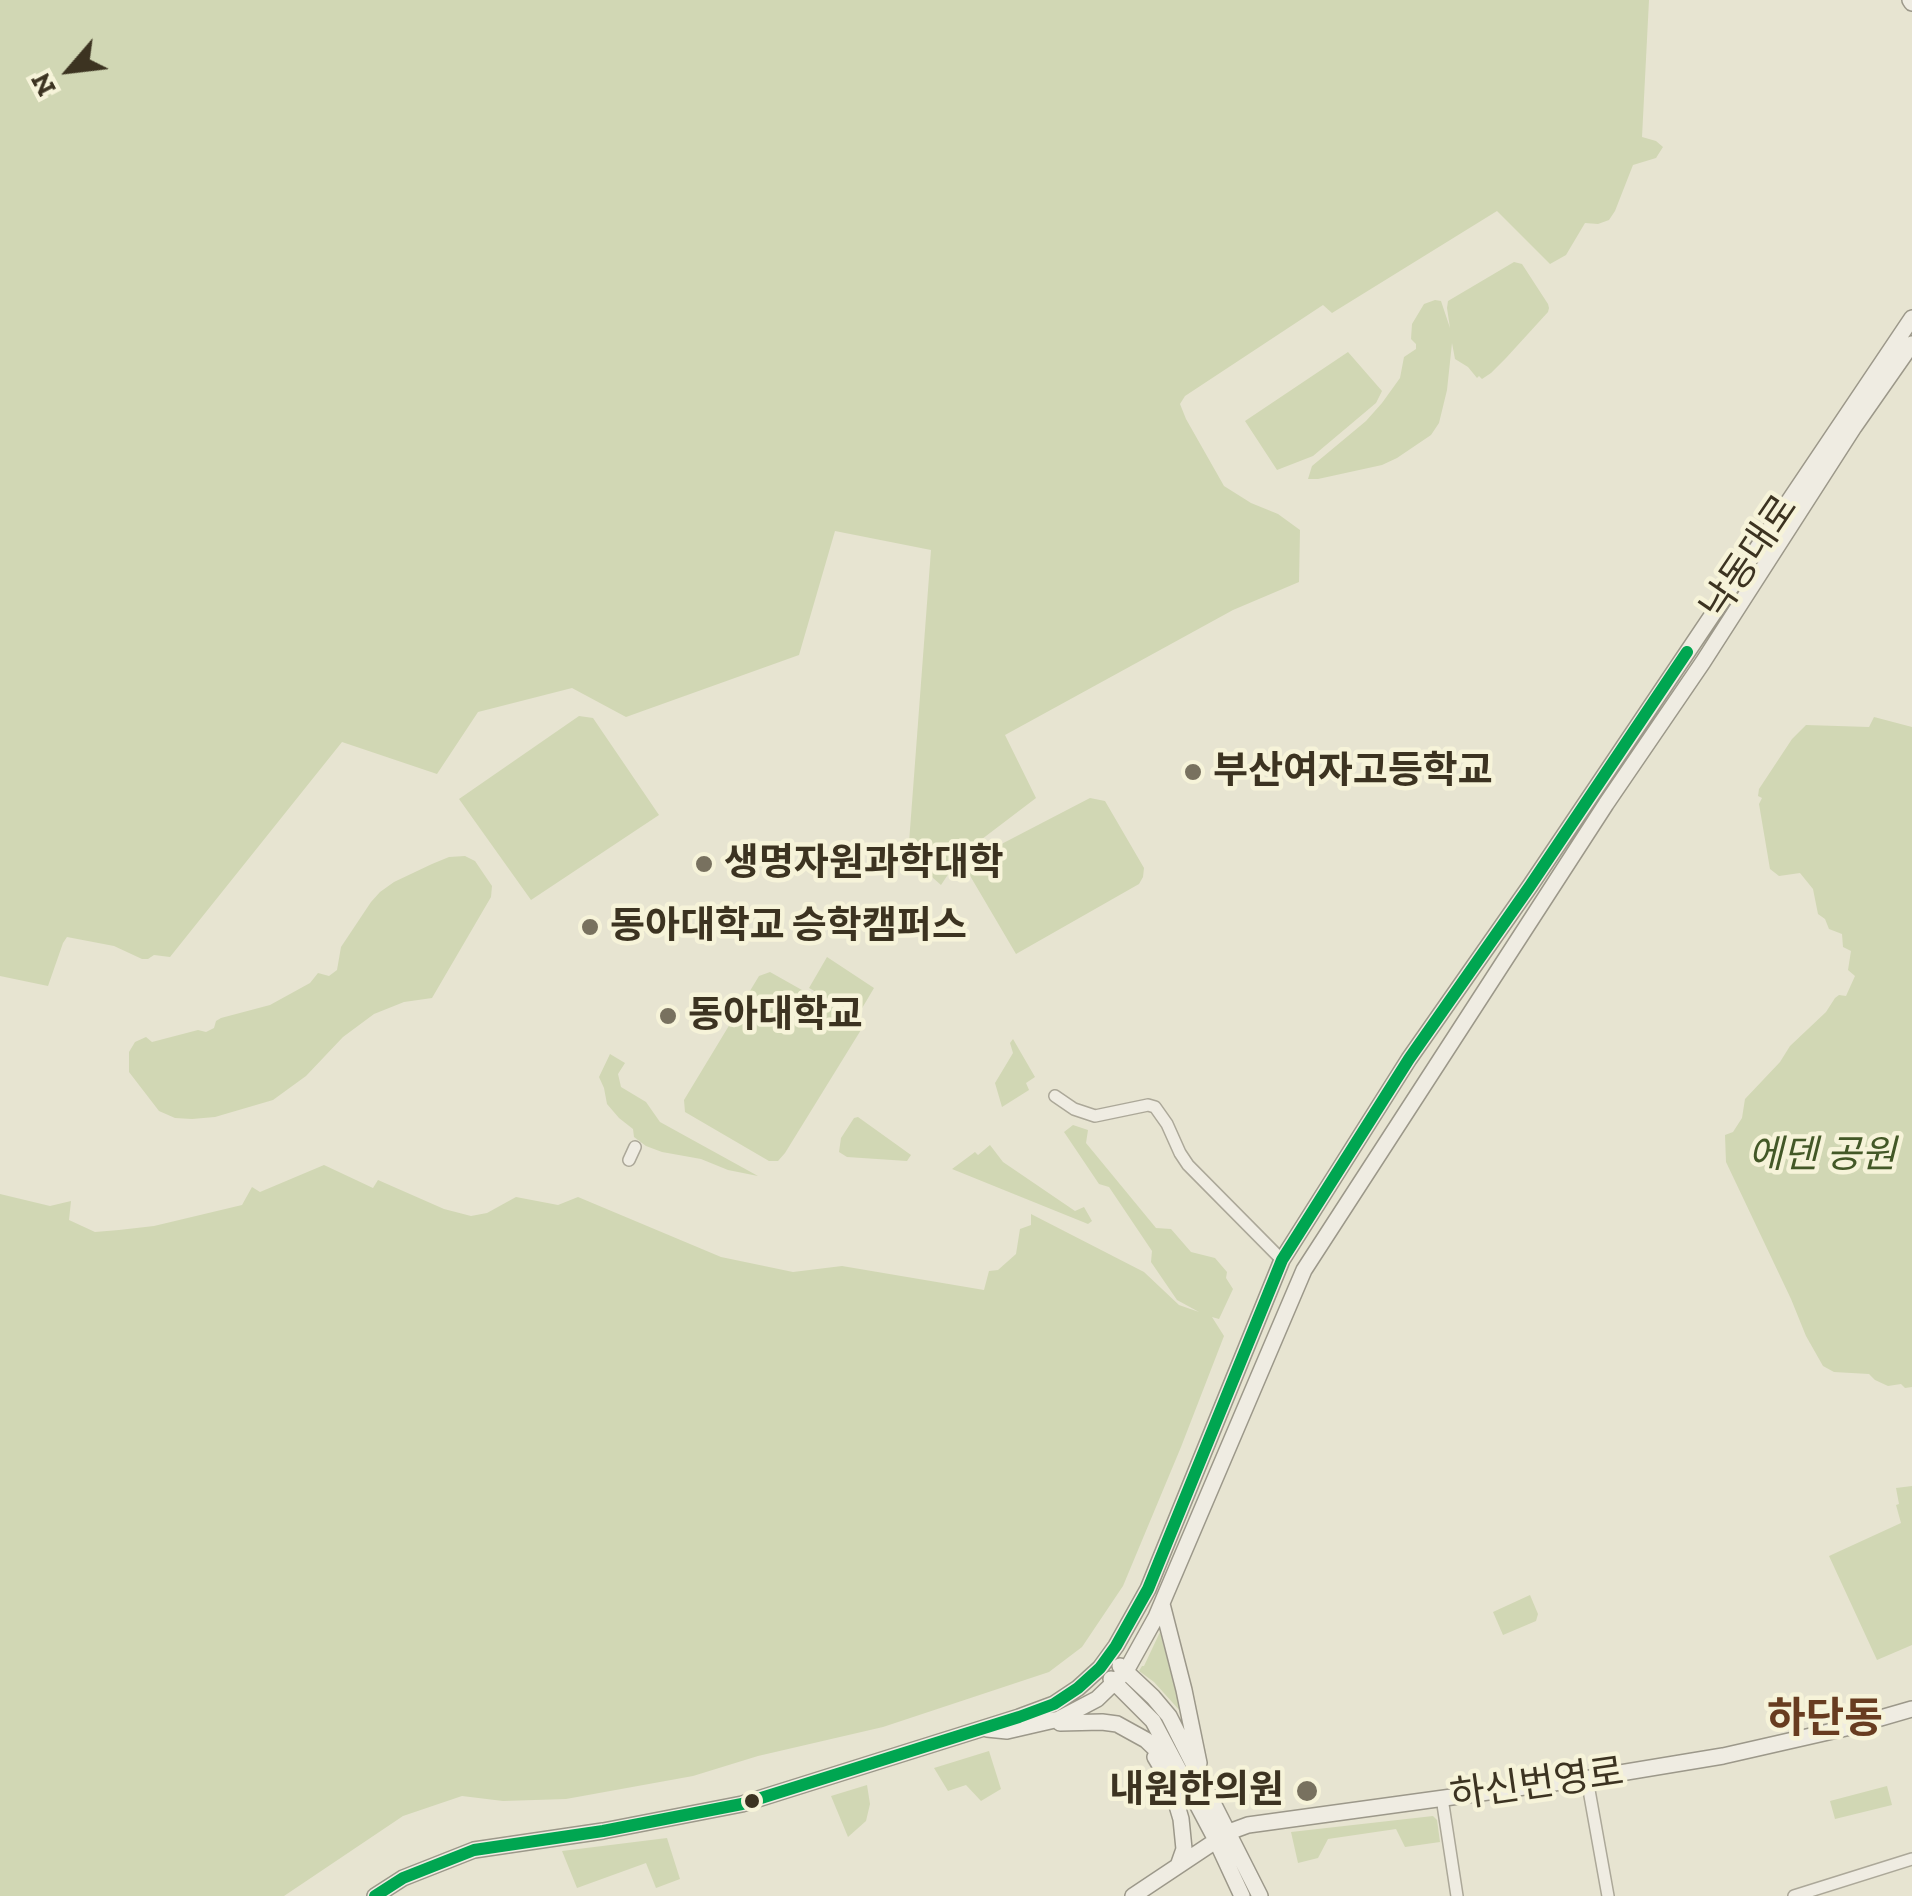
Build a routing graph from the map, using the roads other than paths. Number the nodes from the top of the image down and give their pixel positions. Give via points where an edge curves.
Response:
1 (1912, 318) edge
2 (1912, 344) edge
3 (1546, 862) junction
4 (1563, 874) junction
5 (1055, 1096) dead end
6 (1282, 1260) junction
7 (1304, 1270) junction
8 (1162, 1604) junction
9 (1105, 1663) junction
10 (1121, 1677) junction
11 (1912, 1710) edge
12 (1044, 1723) junction
13 (978, 1728) junction
14 (1146, 1740) junction
15 (1588, 1779) junction
16 (1195, 1783) junction
17 (1442, 1798) junction
18 (1223, 1836) junction
19 (1912, 1858) edge
20 (1178, 1866) junction
21 (375, 1896) edge
22 (1132, 1896) edge
23 (1242, 1896) edge
24 (1260, 1896) edge
25 (1457, 1896) edge
26 (1608, 1896) edge
27 (1794, 1896) edge

1 - 3 street, 낙동대로
2 - 4 street, 낙동대로
3 - 4 street
3 - 6 street, 낙동대로 via 1408,1059
4 - 7 street, 낙동대로
5 - 6 street via 1095,1116 1155,1107 1188,1164
6 - 7 street
6 - 9 street, 낙동대로 via 1155,1573
7 - 8 street, 낙동대로
8 - 10 street, 낙동대로
8 - 16 street via 1184,1690
9 - 10 street
9 - 13 street, 낙동대로 via 1054,1704
10 - 12 street, 낙동대로 via 1080,1710
10 - 16 street via 1169,1716
11 - 15 street, 하신번영로 via 1723,1756
12 - 13 street, 낙동대로 via 1007,1731
12 - 14 street via 1116,1724
13 - 21 street, 낙동대로 via 742,1804 474,1850
14 - 16 street
14 - 20 street via 1181,1819
15 - 17 street, 하신번영로
15 - 26 street
16 - 18 street
17 - 18 street, 하신번영로 via 1266,1820
17 - 25 street
18 - 20 street, 하신번영로
18 - 23 street
18 - 24 street
19 - 27 street
20 - 22 street, 하신번영로

